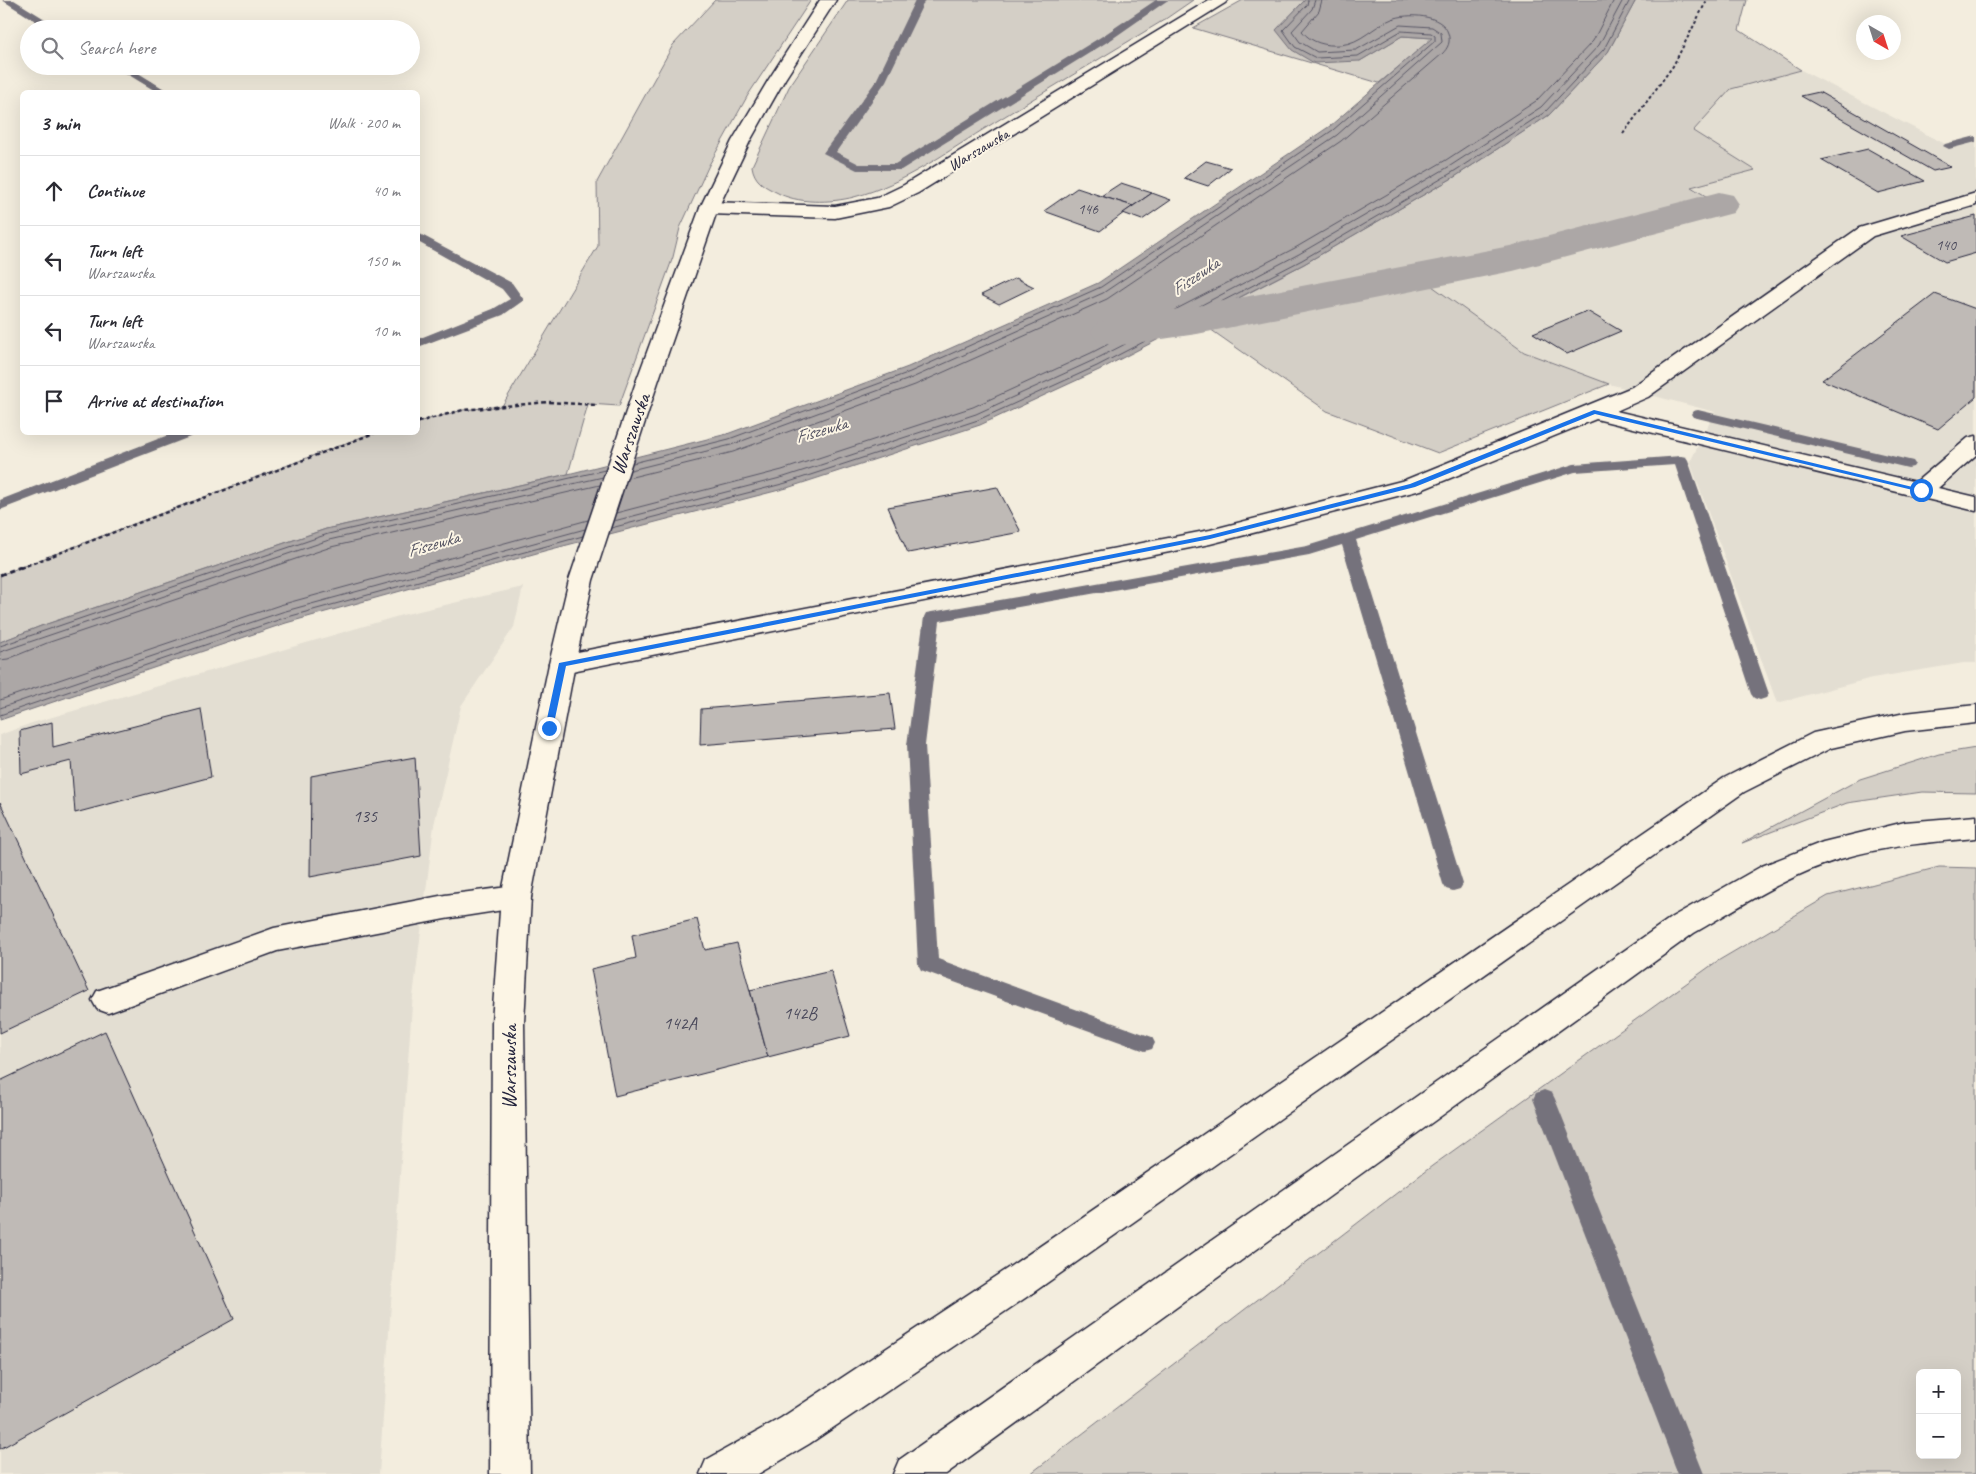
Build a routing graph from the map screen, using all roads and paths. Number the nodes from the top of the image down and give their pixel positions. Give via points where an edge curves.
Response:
1 (828, 0) edge
2 (1220, 0) edge
3 (1707, 0) edge
4 (1623, 134) dead end
5 (1976, 199) edge
6 (709, 208) junction
7 (601, 405) dead end
8 (1594, 412) junction
9 (420, 421) edge
10 (369, 435) edge
11 (1976, 443) edge
12 (1921, 490) junction
13 (1976, 504) edge
14 (0, 575) edge
15 (562, 664) junction
16 (1976, 714) edge
17 (1976, 827) edge
18 (516, 897) junction
19 (108, 1000) dead end
20 (510, 1474) edge
21 (720, 1474) edge
22 (913, 1474) edge

1 - 6 main road, Warszawska via 741,141
2 - 6 main road, Warszawska via 911,189 882,203 835,212
3 - 4 path via 1673,66
5 - 8 main road via 1866,232 1640,392
6 - 15 main road, Warszawska via 581,580
7 - 9 path via 548,402 463,410
8 - 12 main road
8 - 15 main road via 1413,485 1220,534
10 - 14 path
11 - 12 main road
12 - 13 main road
15 - 18 main road, Warszawska
16 - 21 main road via 1905,722 1823,740 1734,786 1014,1286 795,1431
17 - 22 main road via 1905,833 1833,850 1773,874 1683,926
18 - 19 main road via 274,940
18 - 20 main road, Warszawska via 508,1022

